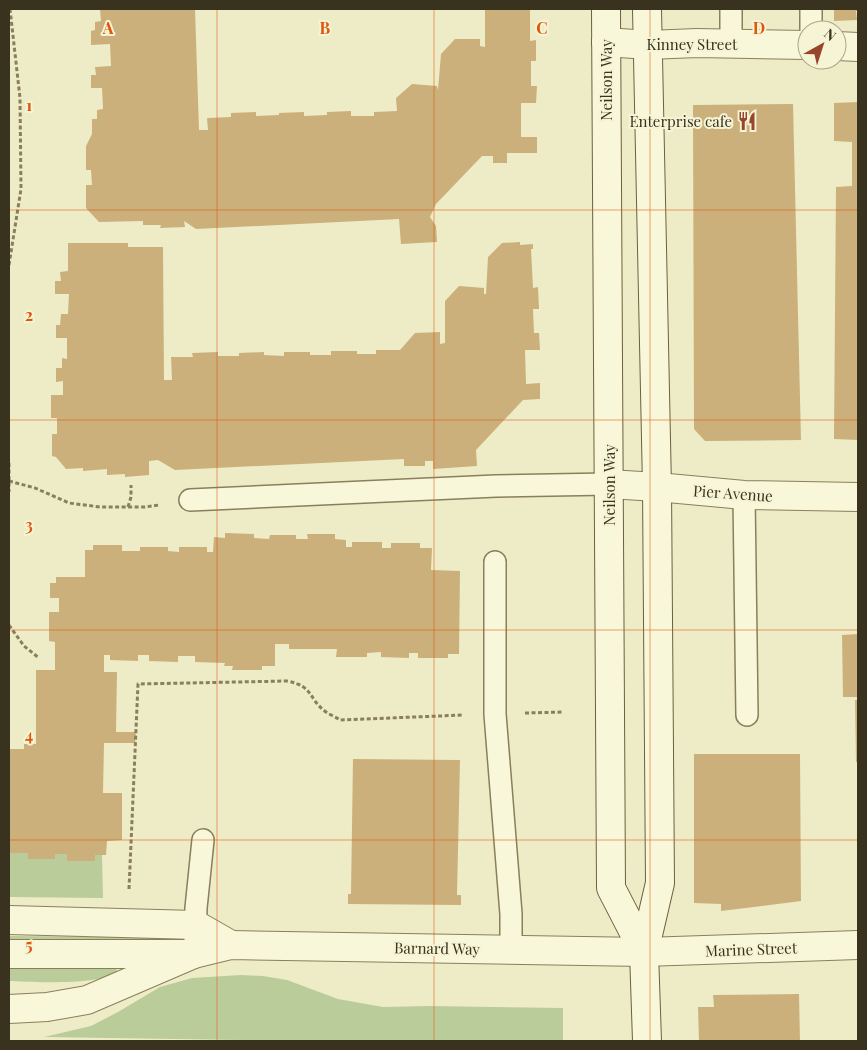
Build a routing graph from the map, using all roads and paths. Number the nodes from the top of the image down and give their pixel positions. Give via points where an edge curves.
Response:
1 (10, 9) edge
2 (606, 9) edge
3 (647, 9) edge
4 (731, 9) edge
5 (606, 42) junction
6 (731, 44) junction
7 (648, 45) junction
8 (797, 45) edge
9 (9, 265) edge
10 (9, 463) edge
11 (9, 481) edge
12 (608, 484) junction
13 (131, 485) dead end
14 (657, 487) junction
15 (9, 492) edge
16 (744, 495) junction
17 (858, 497) edge
18 (190, 500) joint
19 (128, 507) junction
20 (495, 562) dead end
21 (9, 625) edge
22 (39, 658) dead end
23 (564, 712) dead end
24 (495, 714) junction
25 (747, 715) dead end
26 (203, 840) dead end
27 (129, 897) dead end
28 (9, 920) edge
29 (196, 924) junction
30 (231, 944) junction
31 (858, 945) edge
32 (511, 949) junction
33 (644, 952) junction
34 (9, 954) edge
35 (194, 954) junction
36 (9, 1009) edge
37 (647, 1041) edge

1 - 9 path via 20,98 21,189
2 - 5 main road, Neilson Way
3 - 7 main road, Neilson Way
4 - 6 lane
5 - 7 main road, Kinney Street
5 - 12 main road, Neilson Way
6 - 7 main road, Kinney Street
6 - 8 main road, Kinney Street
7 - 14 main road, Neilson Way
10 - 11 path
11 - 15 path
11 - 19 path via 69,502
12 - 14 main road, Pier Avenue
12 - 18 lane
12 - 33 main road, Neilson Way via 611,888
13 - 19 path
14 - 16 main road, Pier Avenue
14 - 33 main road, Neilson Way via 660,882
16 - 17 main road, Pier Avenue
16 - 25 lane
18 - 19 path
20 - 24 lane
21 - 22 path via 24,646
23 - 24 path
24 - 27 path via 340,720 325,712 306,688 287,681 138,684
24 - 32 lane
26 - 29 lane
28 - 29 main road, Barnard Way
29 - 30 main road, Barnard Way
29 - 35 lane
30 - 32 main road, Barnard Way
30 - 35 main road, Barnard Way
31 - 33 main road, Marine Street
32 - 33 main road, Barnard Way
33 - 37 main road, Neilson Way
34 - 35 main road, Barnard Way
35 - 36 main road, Barnard Way via 87,1000

